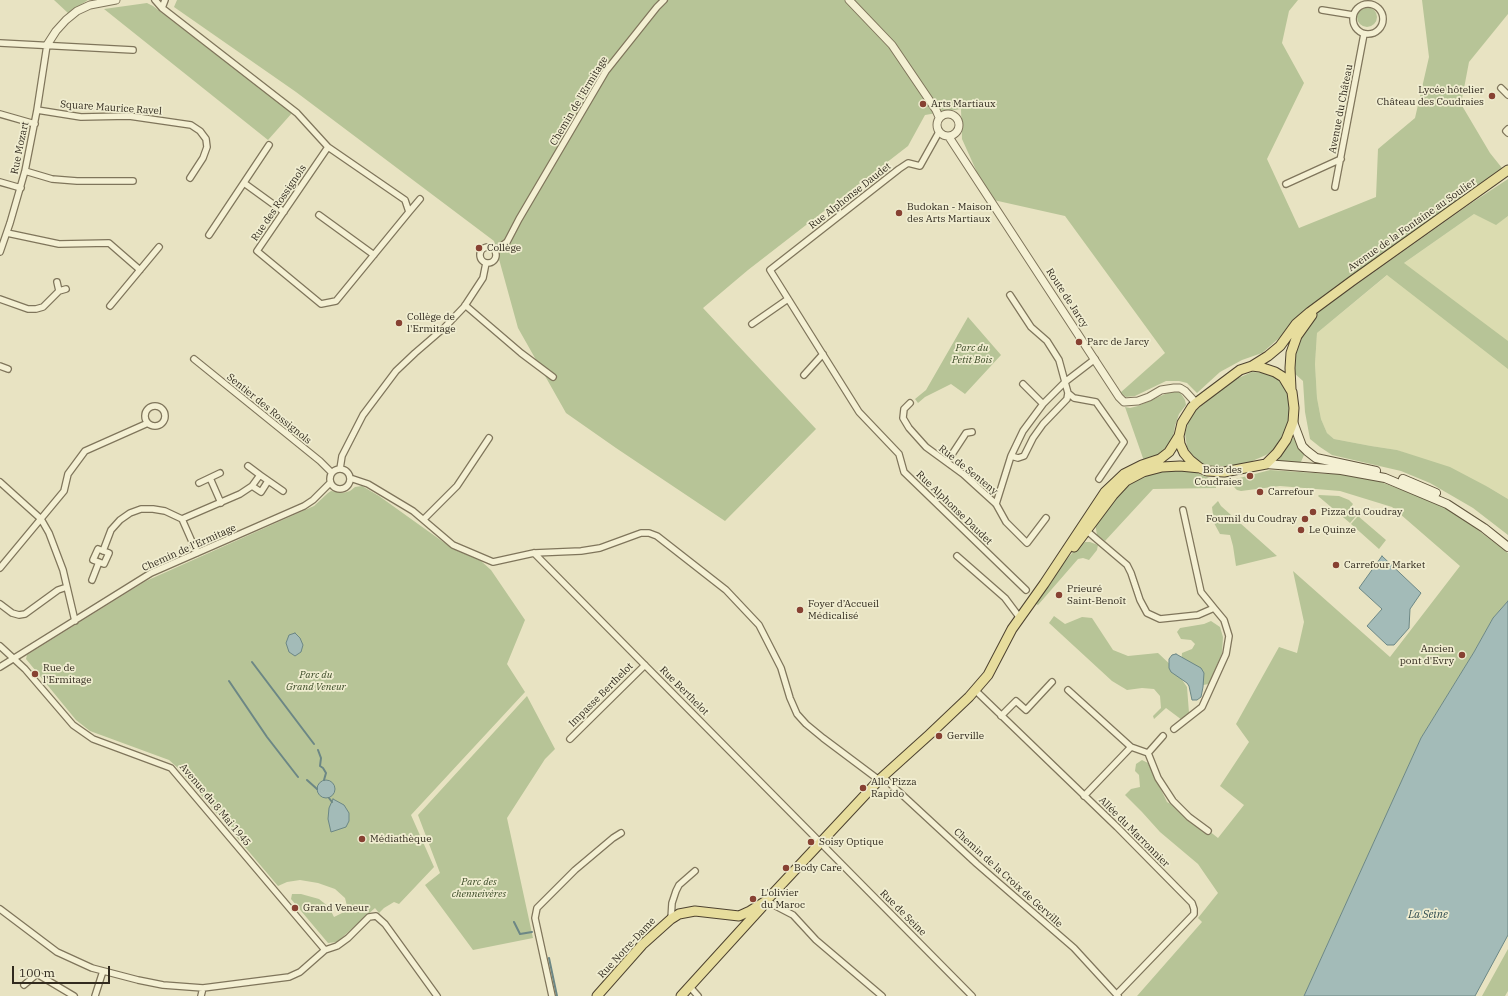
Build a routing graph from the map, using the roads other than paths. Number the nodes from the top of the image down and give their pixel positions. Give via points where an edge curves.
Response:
1 (116, 0) edge
2 (155, 0) edge
3 (165, 0) edge
4 (664, 0) edge
5 (849, 0) edge
6 (1370, 2) edge
7 (162, 8) junction
8 (1322, 10) dead end
9 (1353, 15) junction
10 (1364, 34) junction
11 (0, 43) edge
12 (47, 45) junction
13 (133, 50) dead end
14 (1501, 88) dead end
15 (1508, 95) edge
16 (37, 110) junction
17 (0, 114) edge
18 (939, 117) junction
19 (34, 124) junction
20 (1508, 129) edge
21 (939, 132) junction
22 (1508, 133) edge
23 (949, 137) junction
24 (269, 145) dead end
25 (328, 147) junction
26 (1341, 159) junction
27 (1508, 170) edge
28 (25, 171) junction
29 (190, 178) dead end
30 (134, 181) dead end
31 (0, 182) edge
32 (244, 183) junction
33 (1286, 184) dead end
34 (1335, 187) dead end
35 (21, 188) junction
36 (420, 199) dead end
37 (284, 212) junction
38 (409, 212) junction
39 (318, 215) dead end
40 (7, 234) junction
41 (209, 235) dead end
42 (159, 247) dead end
43 (0, 249) edge
44 (495, 251) junction
45 (374, 255) junction
46 (486, 263) junction
47 (140, 270) junction
48 (57, 282) dead end
49 (66, 289) dead end
50 (59, 290) junction
51 (1010, 295) dead end
52 (0, 298) edge
53 (1329, 298) junction
54 (788, 299) junction
55 (465, 305) junction
56 (110, 306) dead end
57 (752, 324) dead end
58 (823, 354) junction
59 (194, 359) dead end
60 (1095, 359) junction
61 (0, 366) edge
62 (1252, 366) junction
63 (8, 369) dead end
64 (804, 374) dead end
65 (553, 377) dead end
66 (1065, 382) junction
67 (1023, 384) dead end
68 (1292, 392) junction
69 (1068, 393) junction
70 (910, 402) dead end
71 (1196, 403) junction
72 (1043, 404) junction
73 (1293, 422) junction
74 (148, 423) dead end
75 (972, 432) dead end
76 (1179, 436) junction
77 (489, 438) dead end
78 (1011, 456) junction
79 (947, 462) junction
80 (1266, 464) junction
81 (248, 466) dead end
82 (1200, 468) junction
83 (340, 469) junction
84 (332, 473) junction
85 (220, 474) dead end
86 (260, 475) junction
87 (210, 478) junction
88 (350, 478) junction
89 (1099, 479) dead end
90 (268, 481) junction
91 (0, 482) edge
92 (199, 483) dead end
93 (330, 483) junction
94 (252, 486) junction
95 (282, 491) dead end
96 (221, 503) junction
97 (996, 504) junction
98 (1183, 510) dead end
99 (1046, 518) dead end
100 (41, 519) junction
101 (182, 519) junction
102 (424, 519) junction
103 (1087, 531) junction
104 (1508, 541) edge
105 (1508, 548) edge
106 (534, 553) junction
107 (197, 554) junction
108 (957, 556) dead end
109 (0, 568) edge
110 (92, 580) dead end
111 (1044, 584) junction
112 (67, 587) junction
113 (1026, 590) dead end
114 (0, 604) edge
115 (1214, 608) junction
116 (1020, 618) junction
117 (74, 621) junction
118 (0, 646) edge
119 (14, 658) junction
120 (645, 665) junction
121 (0, 667) edge
122 (1052, 682) dead end
123 (975, 690) junction
124 (1068, 690) dead end
125 (1001, 716) junction
126 (1174, 729) dead end
127 (1163, 736) dead end
128 (570, 739) dead end
129 (1131, 747) junction
130 (1148, 753) junction
131 (881, 778) junction
132 (1084, 796) junction
133 (1208, 830) dead end
134 (621, 833) dead end
135 (821, 842) junction
136 (695, 871) dead end
137 (766, 901) junction
138 (0, 909) edge
139 (739, 916) junction
140 (671, 919) junction
141 (746, 924) junction
142 (325, 950) junction
143 (103, 971) junction
144 (24, 986) dead end
145 (690, 987) junction
146 (202, 988) junction
147 (1118, 995) edge
148 (74, 996) edge
149 (95, 996) edge
150 (201, 996) edge
151 (437, 996) edge
152 (552, 996) edge
153 (597, 996) edge
154 (681, 996) edge
155 (698, 996) edge
156 (882, 996) edge
157 (972, 996) edge

1 - 12 street via 90,5 77,11 56,31
2 - 7 street
3 - 7 street
4 - 44 street, Chemin de l'Ermitage via 606,70 507,242
5 - 18 street via 892,45
6 - 9 street via 1357,7
6 - 10 street via 1380,10 1383,22 1376,32
7 - 25 street via 297,113
8 - 9 street
9 - 10 street via 1355,27
10 - 26 street, Avenue du Château
11 - 12 street
12 - 13 street
12 - 16 street, Rue Mozart
14 - 15 street
16 - 19 street, Rue Mozart
16 - 29 street, Square Maurice Ravel via 81,117 129,116 191,125 206,139 207,147
17 - 19 street
18 - 21 street via 936,124
18 - 23 street via 949,114 958,121 958,130
19 - 28 street, Rue Mozart
20 - 22 street
21 - 23 street
21 - 54 street, Rue Alphonse Daudet via 920,166 908,163 899,168 770,270
23 - 60 street, Route de Jarcy
24 - 32 street
25 - 37 street, Rue des Rossignols
25 - 38 street via 405,200
26 - 33 street
26 - 34 street, Avenue du Château
27 - 53 main road, Avenue de la Fontaine au Soulier
28 - 30 street via 52,179
28 - 35 street, Rue Mozart
31 - 35 street
32 - 37 street
32 - 41 street
35 - 40 street, Rue Mozart
36 - 38 street, Rue des Rossignols
37 - 45 street, Rue des Rossignols via 257,251 322,304 336,301
38 - 45 street, Rue des Rossignols
39 - 45 street
40 - 43 street, Rue Mozart
40 - 47 street via 59,244 109,243
42 - 47 street
44 - 46 street via 494,261
44 - 46 street via 490,247 482,250 480,257
46 - 55 street via 483,278
47 - 56 street
48 - 50 street
49 - 50 street
50 - 52 street via 43,307 36,309 28,309
51 - 66 street via 1031,327 1047,341 1059,360
53 - 62 main road, Avenue de la Fontaine au Soulier via 1296,324 1280,346
53 - 68 main road, Avenue de la Fontaine au Soulier via 1308,318 1297,336 1291,353
54 - 57 street
54 - 58 street, Rue Alphonse Daudet
55 - 65 street
55 - 83 street via 444,328 396,371 367,409 342,456
58 - 64 street
58 - 113 street, Rue Alphonse Daudet via 859,412 898,454 904,472
59 - 84 street, Sentier des Rossignols
60 - 66 street
60 - 71 street, Route de Jarcy via 1124,402 1138,401 1161,390 1180,388
61 - 63 street
62 - 68 main road via 1260,366 1283,377
62 - 71 main road via 1240,370
66 - 69 street
66 - 72 street
67 - 72 street
68 - 73 main road
69 - 78 street via 1067,399 1033,438 1024,456
69 - 89 street via 1074,398 1096,402 1124,442
70 - 79 street, Rue de Senteny via 904,409 903,418 909,428 926,447
71 - 76 main road via 1182,423
72 - 78 street via 1023,432
73 - 80 main road via 1282,447
73 - 104 main road via 1302,446 1316,458 1386,473 1421,486 1449,499
74 - 100 street via 85,451 68,474 64,491
75 - 79 street via 966,434
76 - 82 main road via 1184,453
76 - 111 main road via 1169,452 1160,459 1124,474 1106,492
77 - 102 street via 457,486
78 - 97 street
79 - 97 street, Rue de Senteny
80 - 82 main road via 1224,472
80 - 105 main road via 1341,470 1385,478 1447,504 1484,528
81 - 86 street
82 - 103 main road via 1162,467 1143,472 1126,481
83 - 84 street
83 - 88 street
84 - 93 street
85 - 87 street
86 - 90 street
86 - 94 street
87 - 92 street
87 - 96 street
88 - 93 street via 347,486 341,489 333,487
88 - 102 street, Chemin de la Croix de Gerville via 368,484
90 - 94 street via 261,492
90 - 95 street
91 - 100 street
93 - 107 street, Chemin de l'Ermitage via 314,500 304,506
94 - 96 street
96 - 101 street
97 - 99 street, Rue de Senteny via 1006,522 1027,543
98 - 115 street via 1201,592
100 - 109 street
100 - 112 street via 49,533
101 - 107 street
101 - 110 street via 154,508 130,513 111,530 102,551 108,553 104,564 99,562
102 - 106 street, Chemin de la Croix de Gerville via 453,545 493,562
103 - 111 main road
103 - 115 street via 1127,565 1140,600 1148,613 1160,619 1198,615
106 - 120 street, Rue Berthelot
106 - 131 street, Chemin de la Croix de Gerville via 591,550 641,533 657,536 726,590 759,625 781,668 797,714 806,724
107 - 117 street, Chemin de l'Ermitage via 151,574
108 - 116 street via 1005,598
111 - 116 main road
112 - 114 street via 58,590 26,614 12,613
112 - 117 street
115 - 126 street via 1224,620 1229,636 1226,654 1202,707
116 - 123 main road via 988,676
117 - 119 street, Chemin de l'Ermitage
118 - 119 street, Avenue du 8 Mai 1945
119 - 121 street
119 - 142 street, Avenue du 8 Mai 1945 via 73,725 93,739 171,768
120 - 128 street, Impasse Berthelot
120 - 135 street, Rue Berthelot
122 - 125 street via 1026,710 1016,701
123 - 125 street, Allée du Marronnier
123 - 131 main road
124 - 129 street
125 - 132 street, Allée du Marronnier
127 - 130 street
129 - 130 street
129 - 132 street
130 - 133 street via 1158,778 1173,801 1189,818
131 - 135 main road
131 - 147 street, Chemin de la Croix de Gerville via 1074,948
132 - 147 street, Allée du Marronnier via 1192,903 1194,909 1194,914
134 - 152 street via 575,870 537,908 535,918
135 - 137 main road
135 - 157 street, Rue de Seine
136 - 140 street via 676,891
137 - 139 main road
137 - 141 main road
137 - 156 street via 793,916 816,940
138 - 143 street via 58,952
139 - 140 main road, Rue Notre-Dame via 695,911
139 - 141 main road
140 - 153 main road, Rue Notre-Dame via 642,945
141 - 145 main road
142 - 146 street via 300,972 289,977
142 - 151 street via 337,946 369,917 376,916 385,924
143 - 146 street via 163,985
143 - 149 street
144 - 148 street via 36,974
145 - 154 main road
145 - 155 street
146 - 150 street

